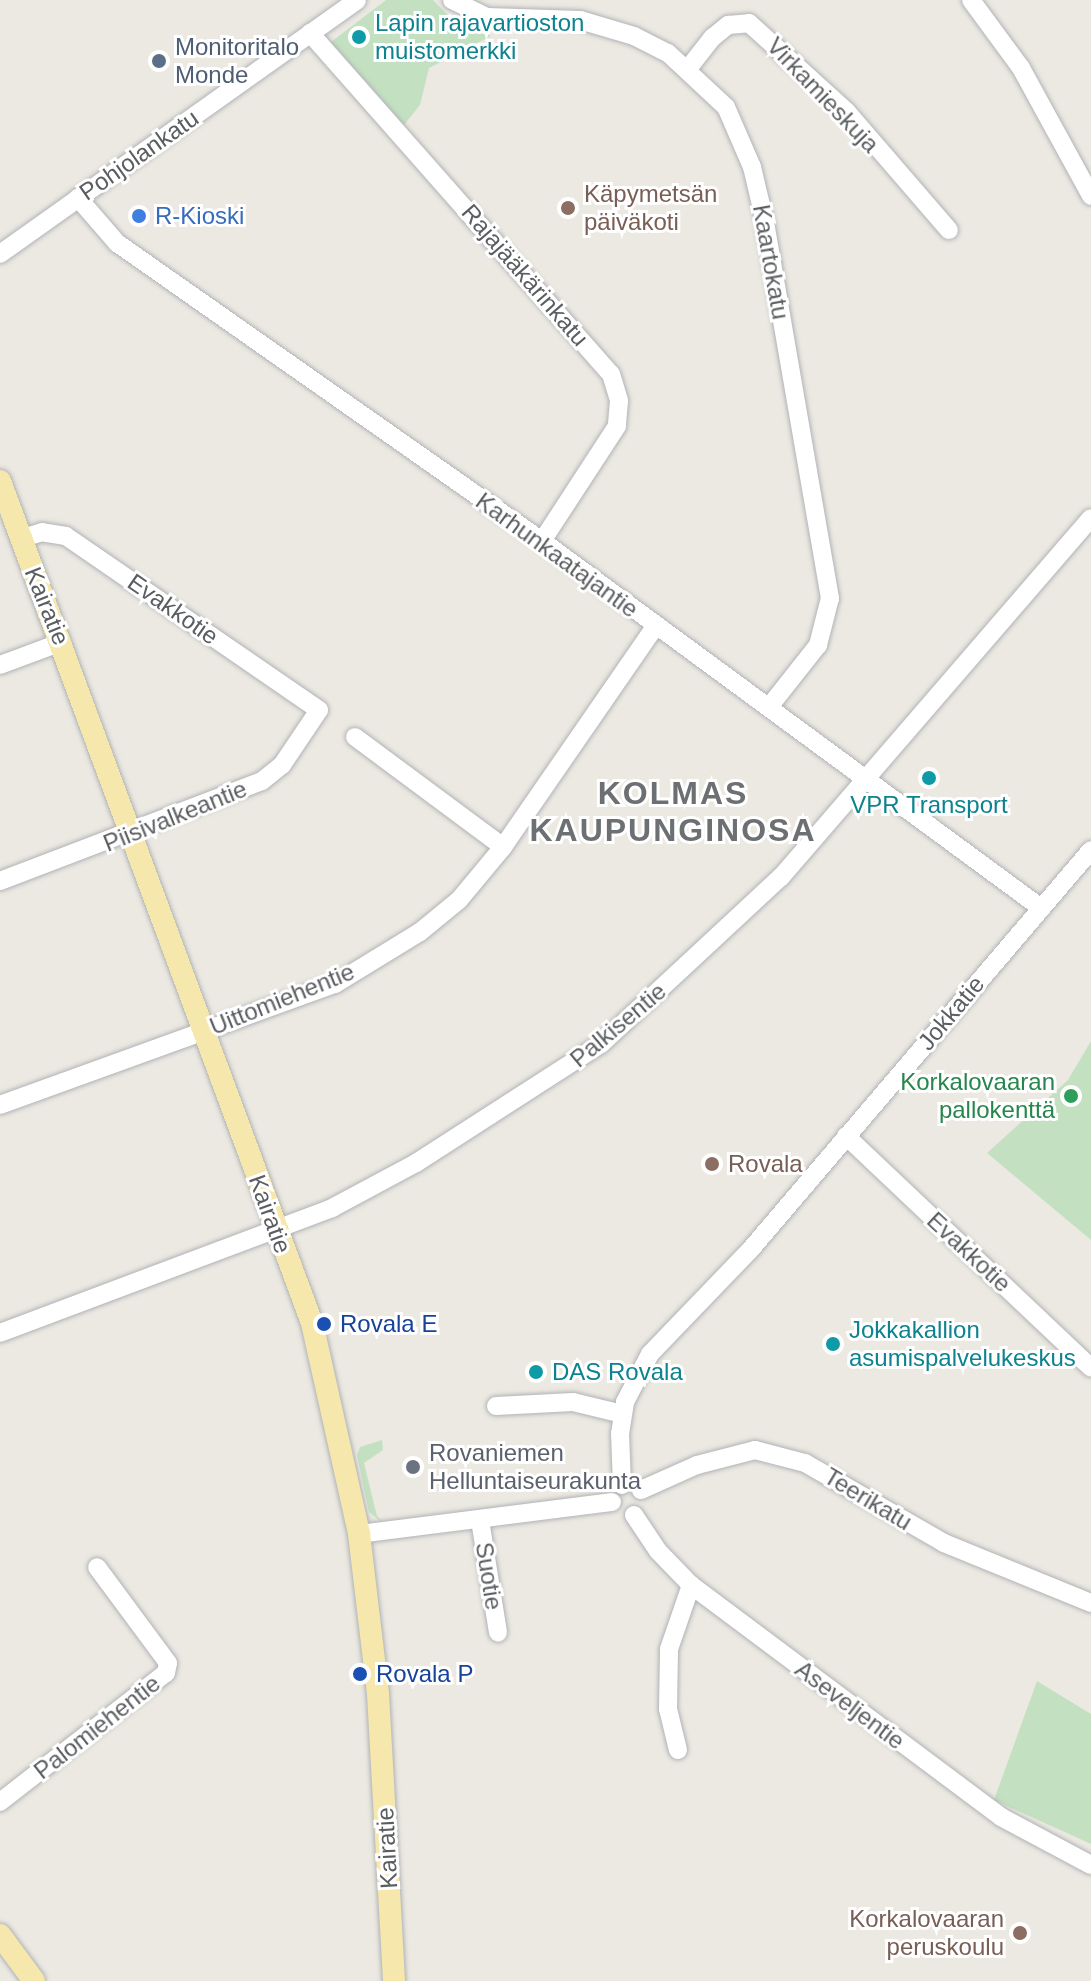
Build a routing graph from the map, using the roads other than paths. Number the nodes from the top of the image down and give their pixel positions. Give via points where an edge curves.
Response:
1 (357, 0) edge
2 (452, 0) edge
3 (971, 0) edge
4 (310, 33) junction
5 (687, 70) junction
6 (1091, 196) edge
7 (78, 198) junction
8 (949, 230) dead end
9 (0, 254) edge
10 (1, 487) edge
11 (1091, 518) edge
12 (20, 539) junction
13 (542, 541) junction
14 (655, 627) junction
15 (62, 642) junction
16 (0, 665) edge
17 (769, 707) junction
18 (319, 710) joint
19 (355, 737) dead end
20 (865, 778) junction
21 (129, 834) junction
22 (503, 847) junction
23 (1091, 850) edge
24 (0, 881) edge
25 (1041, 908) junction
26 (205, 1030) junction
27 (0, 1105) edge
28 (846, 1136) junction
29 (275, 1230) junction
30 (0, 1333) edge
31 (1091, 1368) edge
32 (496, 1406) dead end
33 (623, 1414) junction
34 (622, 1485) junction
35 (641, 1490) junction
36 (612, 1502) junction
37 (634, 1515) junction
38 (480, 1520) junction
39 (359, 1534) junction
40 (97, 1567) dead end
41 (691, 1585) junction
42 (1091, 1603) edge
43 (498, 1633) dead end
44 (678, 1750) dead end
45 (0, 1802) edge
46 (1091, 1865) edge
47 (0, 1935) edge
48 (34, 1981) edge
49 (394, 1981) edge

1 - 4 street, Pohjolankatu
2 - 5 street, Kaartokatu via 487,17 555,18 611,27 653,44
3 - 6 street via 1021,68
4 - 7 street, Pohjolankatu
4 - 13 street, Rajajääkärinkatu via 611,374 619,401 617,426
5 - 8 street, Virkamieskuja via 728,25 749,23 847,112
5 - 17 street, Kaartokatu via 726,107 752,167 830,598 818,645
7 - 9 street, Pohjolankatu
7 - 13 street, Karhunkaatajantie via 117,243
10 - 12 main road, Kairatie
11 - 20 street, Palkisentie
12 - 15 main road, Kairatie
12 - 18 street, Evakkotie via 42,532 66,536
13 - 14 street, Karhunkaatajantie
14 - 17 street, Karhunkaatajantie
14 - 22 street, Uittomiehentie
15 - 16 street
15 - 21 main road, Kairatie
17 - 20 street, Karhunkaatajantie
18 - 21 street, Piisivalkeantie via 273,774
19 - 22 street
20 - 25 street, Karhunkaatajantie
20 - 29 street, Palkisentie via 781,877 601,1044 416,1163 332,1208
21 - 24 street, Piisivalkeantie
21 - 26 main road, Kairatie
22 - 26 street, Uittomiehentie via 459,900 376,960 335,984
23 - 25 street, Jokkatie
25 - 28 street, Jokkatie
26 - 27 street, Uittomiehentie
26 - 29 main road, Kairatie
28 - 31 street, Evakkotie
28 - 33 street, Jokkatie via 650,1354
29 - 30 street, Palkisentie
29 - 39 main road, Kairatie via 312,1323
32 - 33 street via 573,1402
33 - 34 street
34 - 35 street
34 - 36 street
35 - 37 street via 643,1504
35 - 42 street, Teerikatu via 697,1465 755,1450 805,1463 944,1543
36 - 37 street via 620,1514
36 - 38 street
37 - 41 street, Aseveljentie
38 - 39 street
38 - 43 street, Suotie
39 - 49 main road, Kairatie via 378,1694
40 - 45 street, Palomiehentie via 168,1663 166,1673
41 - 44 street via 669,1649 668,1709
41 - 46 street, Aseveljentie via 981,1803
47 - 48 main road

